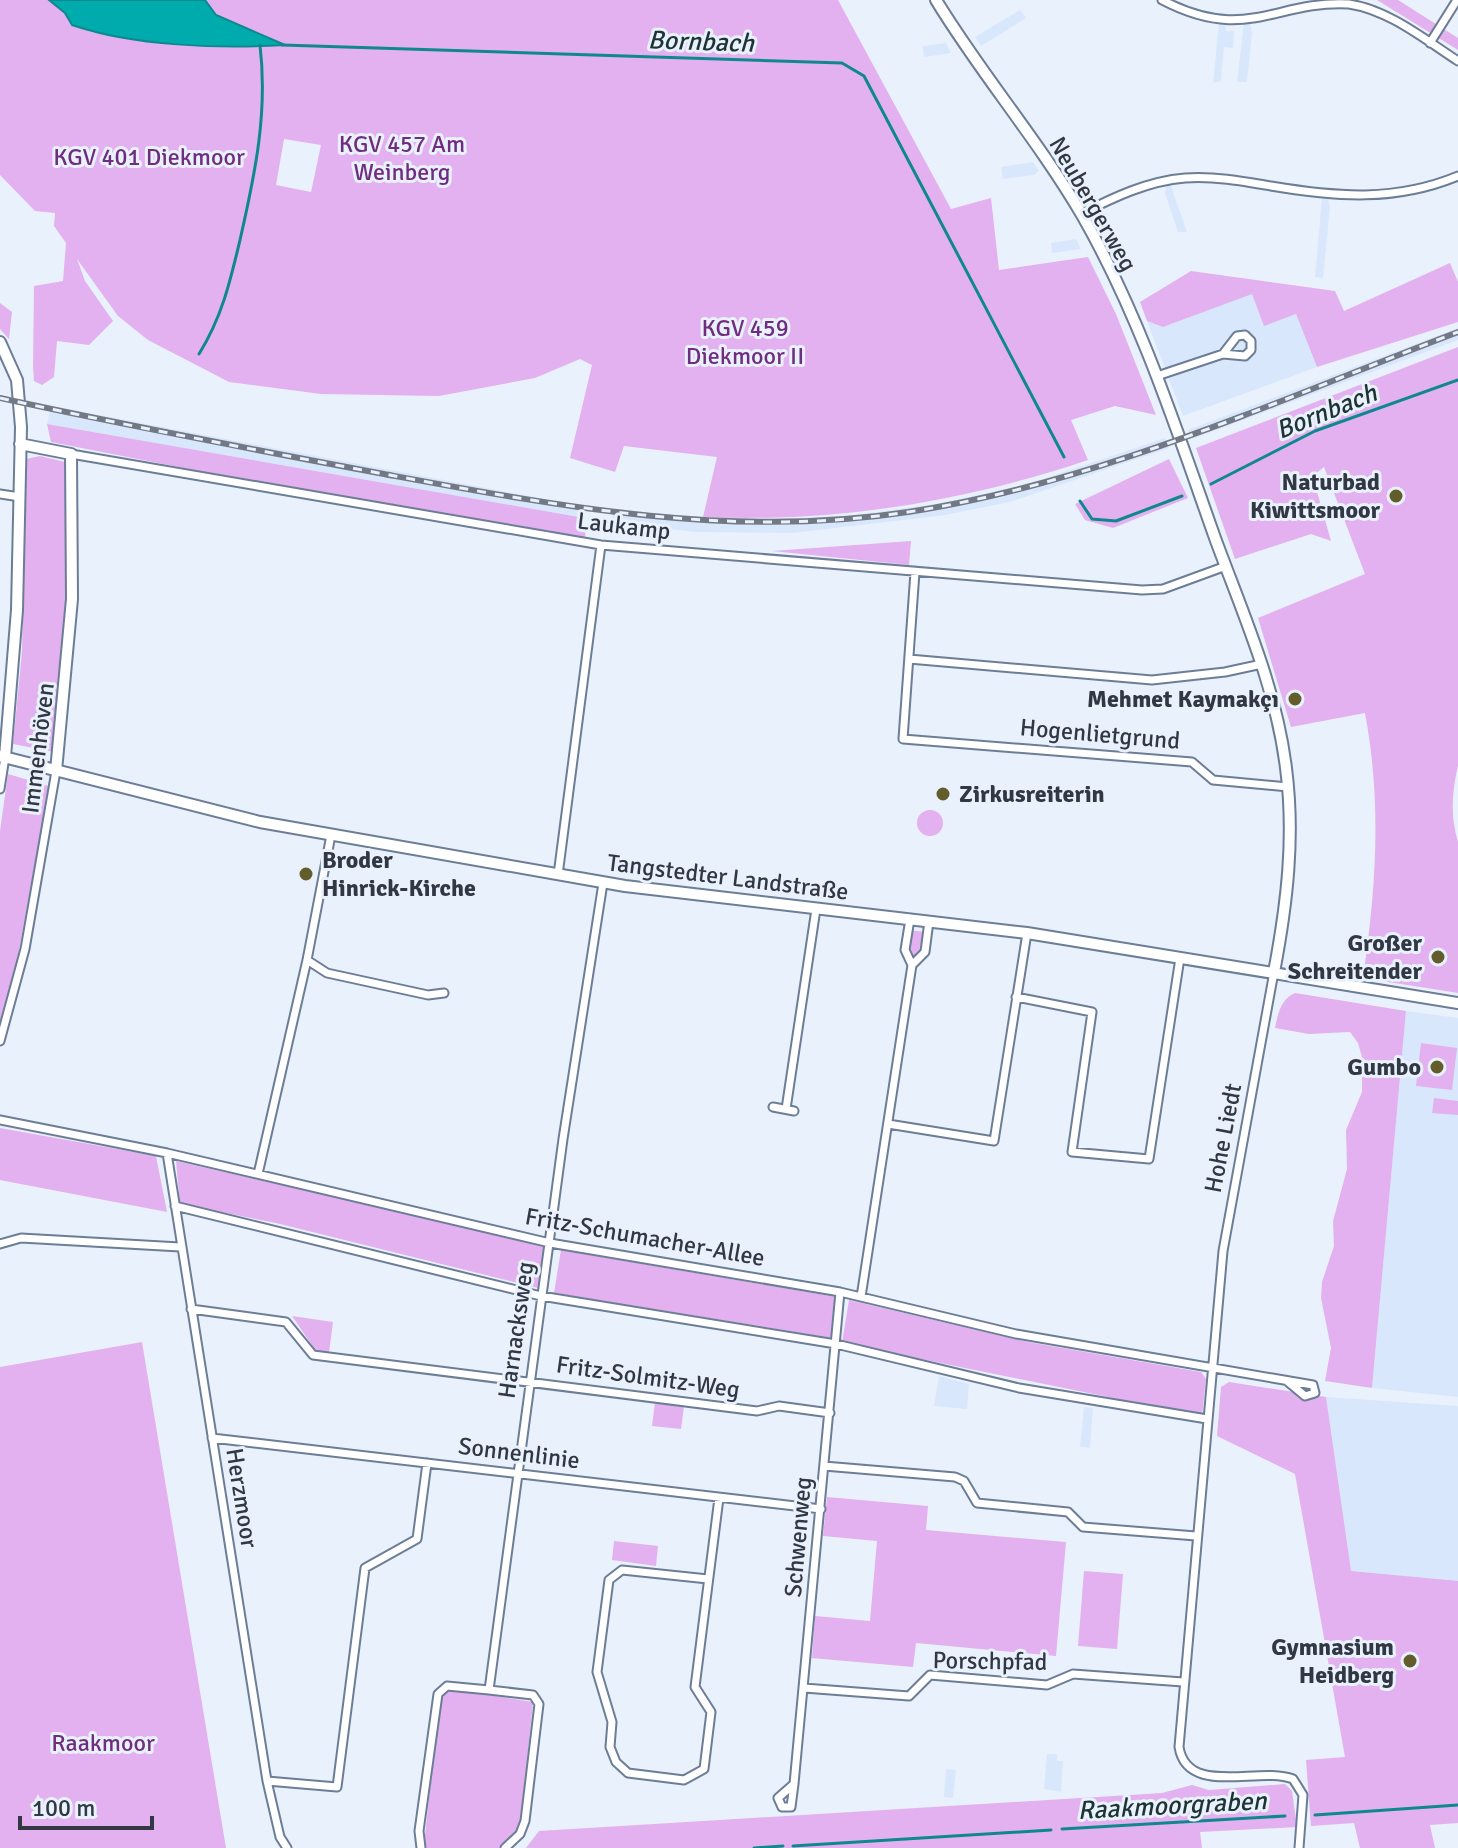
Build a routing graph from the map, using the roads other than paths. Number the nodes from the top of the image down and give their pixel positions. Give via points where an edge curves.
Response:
1 (936, 0) edge
2 (1162, 0) edge
3 (1456, 2) edge
4 (1430, 43) junction
5 (1458, 61) edge
6 (1458, 176) edge
7 (1081, 214) junction
8 (0, 342) edge
9 (1223, 354) dead end
10 (1157, 376) junction
11 (20, 444) junction
12 (1182, 446) joint
13 (71, 454) junction
14 (0, 494) edge
15 (20, 497) junction
16 (601, 545) junction
17 (1226, 566) junction
18 (915, 572) junction
19 (909, 659) junction
20 (1262, 664) junction
21 (3, 757) edge
22 (56, 771) junction
23 (1288, 787) junction
24 (0, 789) edge
25 (331, 835) junction
26 (558, 875) junction
27 (603, 883) junction
28 (816, 909) junction
29 (910, 919) junction
30 (929, 921) junction
31 (1027, 933) junction
32 (1180, 958) junction
33 (307, 960) junction
34 (912, 965) junction
35 (1274, 972) junction
36 (444, 993) dead end
37 (1016, 997) junction
38 (1458, 1003) edge
39 (0, 1041) edge
40 (773, 1107) dead end
41 (0, 1120) edge
42 (888, 1124) junction
43 (167, 1153) junction
44 (258, 1174) junction
45 (175, 1206) junction
46 (550, 1243) junction
47 (0, 1244) edge
48 (180, 1247) junction
49 (840, 1292) junction
50 (541, 1296) junction
51 (861, 1297) junction
52 (191, 1309) junction
53 (836, 1344) junction
54 (1212, 1368) junction
55 (529, 1381) junction
56 (1287, 1381) dead end
57 (830, 1413) junction
58 (1207, 1419) junction
59 (212, 1438) junction
60 (427, 1463) junction
61 (824, 1466) junction
62 (517, 1472) junction
63 (719, 1498) junction
64 (821, 1509) junction
65 (1196, 1536) junction
66 (708, 1579) junction
67 (1183, 1682) junction
68 (804, 1688) junction
69 (489, 1690) junction
70 (267, 1781) junction
71 (794, 1784) dead end
72 (287, 1848) edge
73 (421, 1848) edge
74 (505, 1848) edge
75 (1299, 1848) edge

1 - 7 street, Neubergerweg
2 - 4 street via 1224,20 1321,3 1349,4 1376,11
3 - 4 street
4 - 5 street
6 - 7 street via 1408,193 1354,197 1183,178 1121,194
7 - 10 street, Neubergerweg
8 - 11 street, Immenhöven via 18,387
9 - 10 street
10 - 12 street, Neubergerweg
11 - 13 street, Laukamp
11 - 15 street, Immenhöven
12 - 17 street, Hohe Liedt
13 - 16 street, Laukamp
13 - 22 street, Immenhöven via 72,599
14 - 15 street
15 - 21 street, Immenhöven via 15,666
16 - 18 street, Laukamp
16 - 26 street
17 - 18 street, Laukamp via 1163,589 1142,590
17 - 20 street, Hohe Liedt
18 - 19 street
19 - 20 street via 1152,680
19 - 23 street, Hogenlietgrund via 903,739 1192,762 1213,780
20 - 23 street, Hohe Liedt
21 - 22 street, Tangstedter Landstraße
21 - 24 street, Immenhöven
22 - 25 street, Tangstedter Landstraße
22 - 39 street, Immenhöven via 25,949
23 - 35 street, Hohe Liedt via 1288,896
25 - 26 street, Tangstedter Landstraße
25 - 33 street
26 - 27 street, Tangstedter Landstraße
27 - 28 street, Tangstedter Landstraße
27 - 46 street, Harnacksweg
28 - 29 street, Tangstedter Landstraße
28 - 40 street via 790,1110
29 - 30 street, Tangstedter Landstraße
29 - 34 street via 905,950
30 - 31 street, Tangstedter Landstraße
30 - 34 street via 925,952
31 - 32 street, Tangstedter Landstraße
31 - 37 street
32 - 35 street, Tangstedter Landstraße
32 - 37 street via 1149,1159 1072,1152 1092,1012
33 - 36 street via 327,973 428,995
33 - 44 street
34 - 42 street
35 - 38 street, Tangstedter Landstraße
35 - 54 street, Hohe Liedt via 1223,1251
37 - 42 street via 994,1141
41 - 43 street, Fritz-Schumacher-Allee
42 - 51 street
43 - 44 street, Fritz-Schumacher-Allee
43 - 45 street, Herzmoor
44 - 46 street, Fritz-Schumacher-Allee
45 - 48 street, Herzmoor
45 - 50 street
46 - 49 street, Fritz-Schumacher-Allee
46 - 50 street, Harnacksweg
47 - 48 street via 21,1238
48 - 52 street, Herzmoor
49 - 51 street, Fritz-Schumacher-Allee
49 - 53 street, Schwenweg
50 - 53 street
50 - 55 street, Harnacksweg
51 - 54 street, Fritz-Schumacher-Allee via 1016,1334
52 - 55 street, Fritz-Solmitz-Weg via 286,1322 313,1355
52 - 59 street, Herzmoor
53 - 57 street, Schwenweg
53 - 58 street via 1019,1388
54 - 56 street, Fritz-Schumacher-Allee
54 - 58 street, Hohe Liedt
55 - 57 street, Fritz-Solmitz-Weg via 757,1411 779,1406
55 - 62 street, Harnacksweg
57 - 61 street, Schwenweg
58 - 65 street, Hohe Liedt
59 - 60 street, Sonnenlinie
59 - 70 street, Herzmoor
60 - 62 street, Sonnenlinie
60 - 70 street via 417,1539 365,1568 337,1787
61 - 64 street, Schwenweg
61 - 65 street via 955,1477 964,1481 977,1503 1068,1512 1083,1527
62 - 63 street, Sonnenlinie
62 - 69 street, Harnacksweg
63 - 64 street, Sonnenlinie
63 - 66 street
64 - 68 street, Schwenweg
65 - 67 street, Hohe Liedt
66 - 66 street via 695,1687 711,1712 704,1769 684,1780 628,1773 610,1747 612,1722 597,1672 609,1580 622,1570
67 - 68 street, Porschpfad via 1073,1674 1047,1685 930,1675 909,1696
67 - 75 street, Hohe Liedt via 1179,1747 1185,1764 1211,1776 1272,1774 1293,1779 1303,1795
68 - 71 street, Schwenweg
69 - 73 street via 447,1686 438,1694
69 - 74 street via 533,1695 539,1704 525,1821
70 - 72 street, Herzmoor

